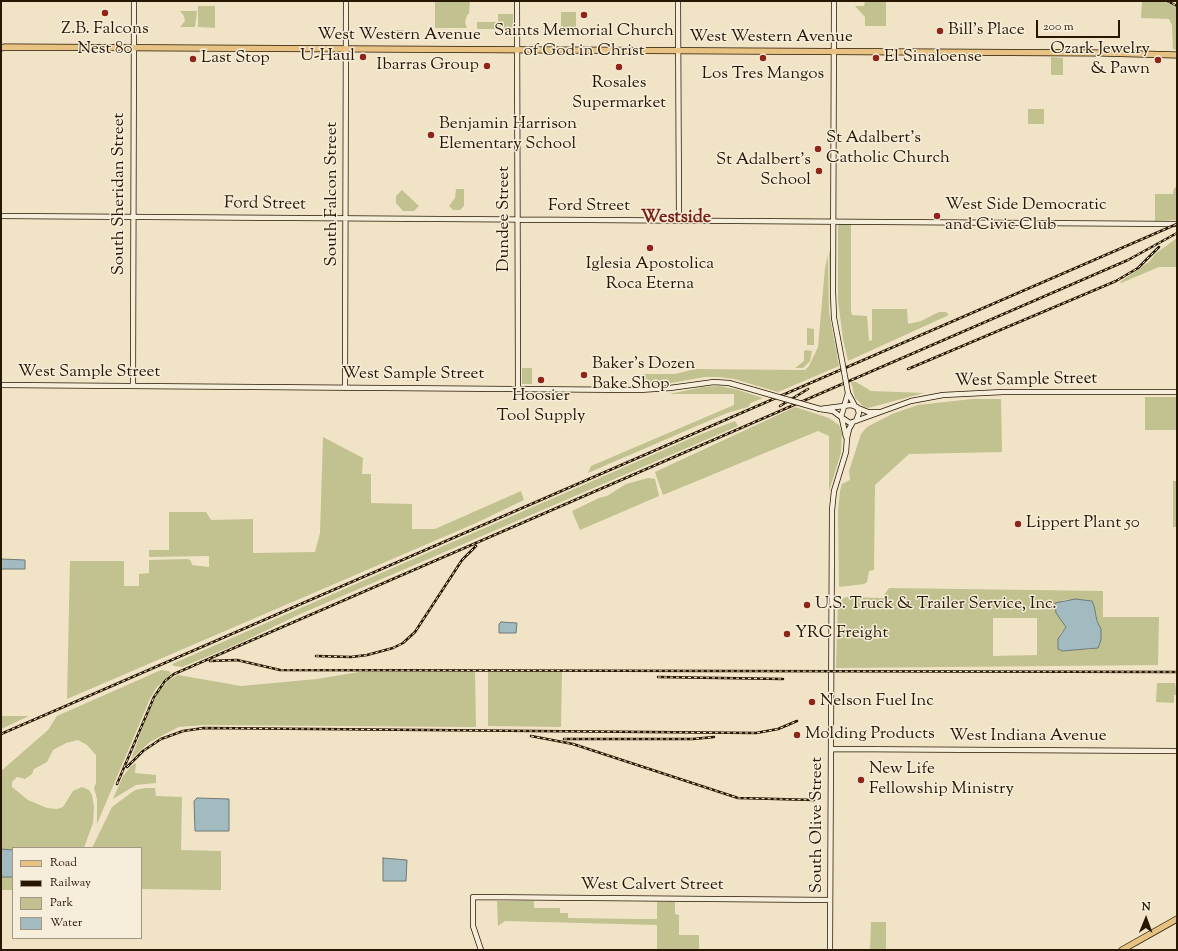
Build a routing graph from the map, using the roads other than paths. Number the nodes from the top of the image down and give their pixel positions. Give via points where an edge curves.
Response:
1 (134, 1) edge
2 (346, 1) edge
3 (517, 1) edge
4 (678, 1) edge
5 (834, 1) edge
6 (2, 47) edge
7 (134, 48) junction
8 (346, 50) junction
9 (518, 50) junction
10 (678, 51) junction
11 (834, 52) junction
12 (1177, 55) edge
13 (1, 216) edge
14 (133, 217) junction
15 (346, 218) junction
16 (518, 220) junction
17 (679, 221) junction
18 (833, 222) junction
19 (1177, 224) edge
20 (1, 385) edge
21 (133, 386) junction
22 (345, 388) junction
23 (518, 389) junction
24 (1177, 392) edge
25 (848, 393) junction
26 (845, 406) junction
27 (856, 407) junction
28 (820, 409) junction
29 (879, 412) junction
30 (842, 418) junction
31 (854, 422) junction
32 (847, 438) junction
33 (831, 749) junction
34 (1177, 751) edge
35 (830, 900) junction
36 (1177, 919) edge
37 (481, 950) edge
38 (830, 950) edge
39 (1122, 950) edge

1 - 7 street, South Sheridan Street
2 - 8 street, South Falcon Street
3 - 9 street, Dundee Street
4 - 10 street
5 - 11 street
6 - 7 main road, West Western Avenue
7 - 8 main road, West Western Avenue
7 - 14 street, South Sheridan Street
8 - 9 main road, West Western Avenue
8 - 15 street, South Falcon Street
9 - 10 main road, West Western Avenue
9 - 16 street, Dundee Street
10 - 11 main road, West Western Avenue
10 - 17 street
11 - 12 main road, West Western Avenue
11 - 18 street
13 - 14 street, Ford Street
14 - 15 street, Ford Street
14 - 21 street, South Sheridan Street
15 - 16 street, Ford Street
15 - 22 street, South Falcon Street
16 - 17 street, Ford Street
16 - 23 street, Dundee Street
17 - 18 street, Ford Street
18 - 19 street, Ford Street
18 - 25 street, bridge via 833,304
20 - 21 street, West Sample Street
21 - 22 street, West Sample Street
22 - 23 street, West Sample Street
23 - 28 street, West Sample Street, bridge via 652,389 714,382 729,383
24 - 29 street, West Sample Street via 961,394 926,397
25 - 26 street
25 - 27 street
26 - 27 street
26 - 28 street, West Sample Street
26 - 30 street
27 - 29 street, West Sample Street via 868,412
27 - 31 street via 859,413
28 - 30 street, West Sample Street via 834,412
29 - 31 street, West Sample Street
30 - 31 street via 847,422
30 - 32 street, South Olive Street
31 - 32 street, South Olive Street
32 - 33 street, South Olive Street via 846,452 834,491 833,506
33 - 34 street, West Indiana Avenue
33 - 35 street, South Olive Street
35 - 37 street, West Calvert Street via 473,897 474,930
35 - 38 street, South Olive Street
36 - 39 main road

